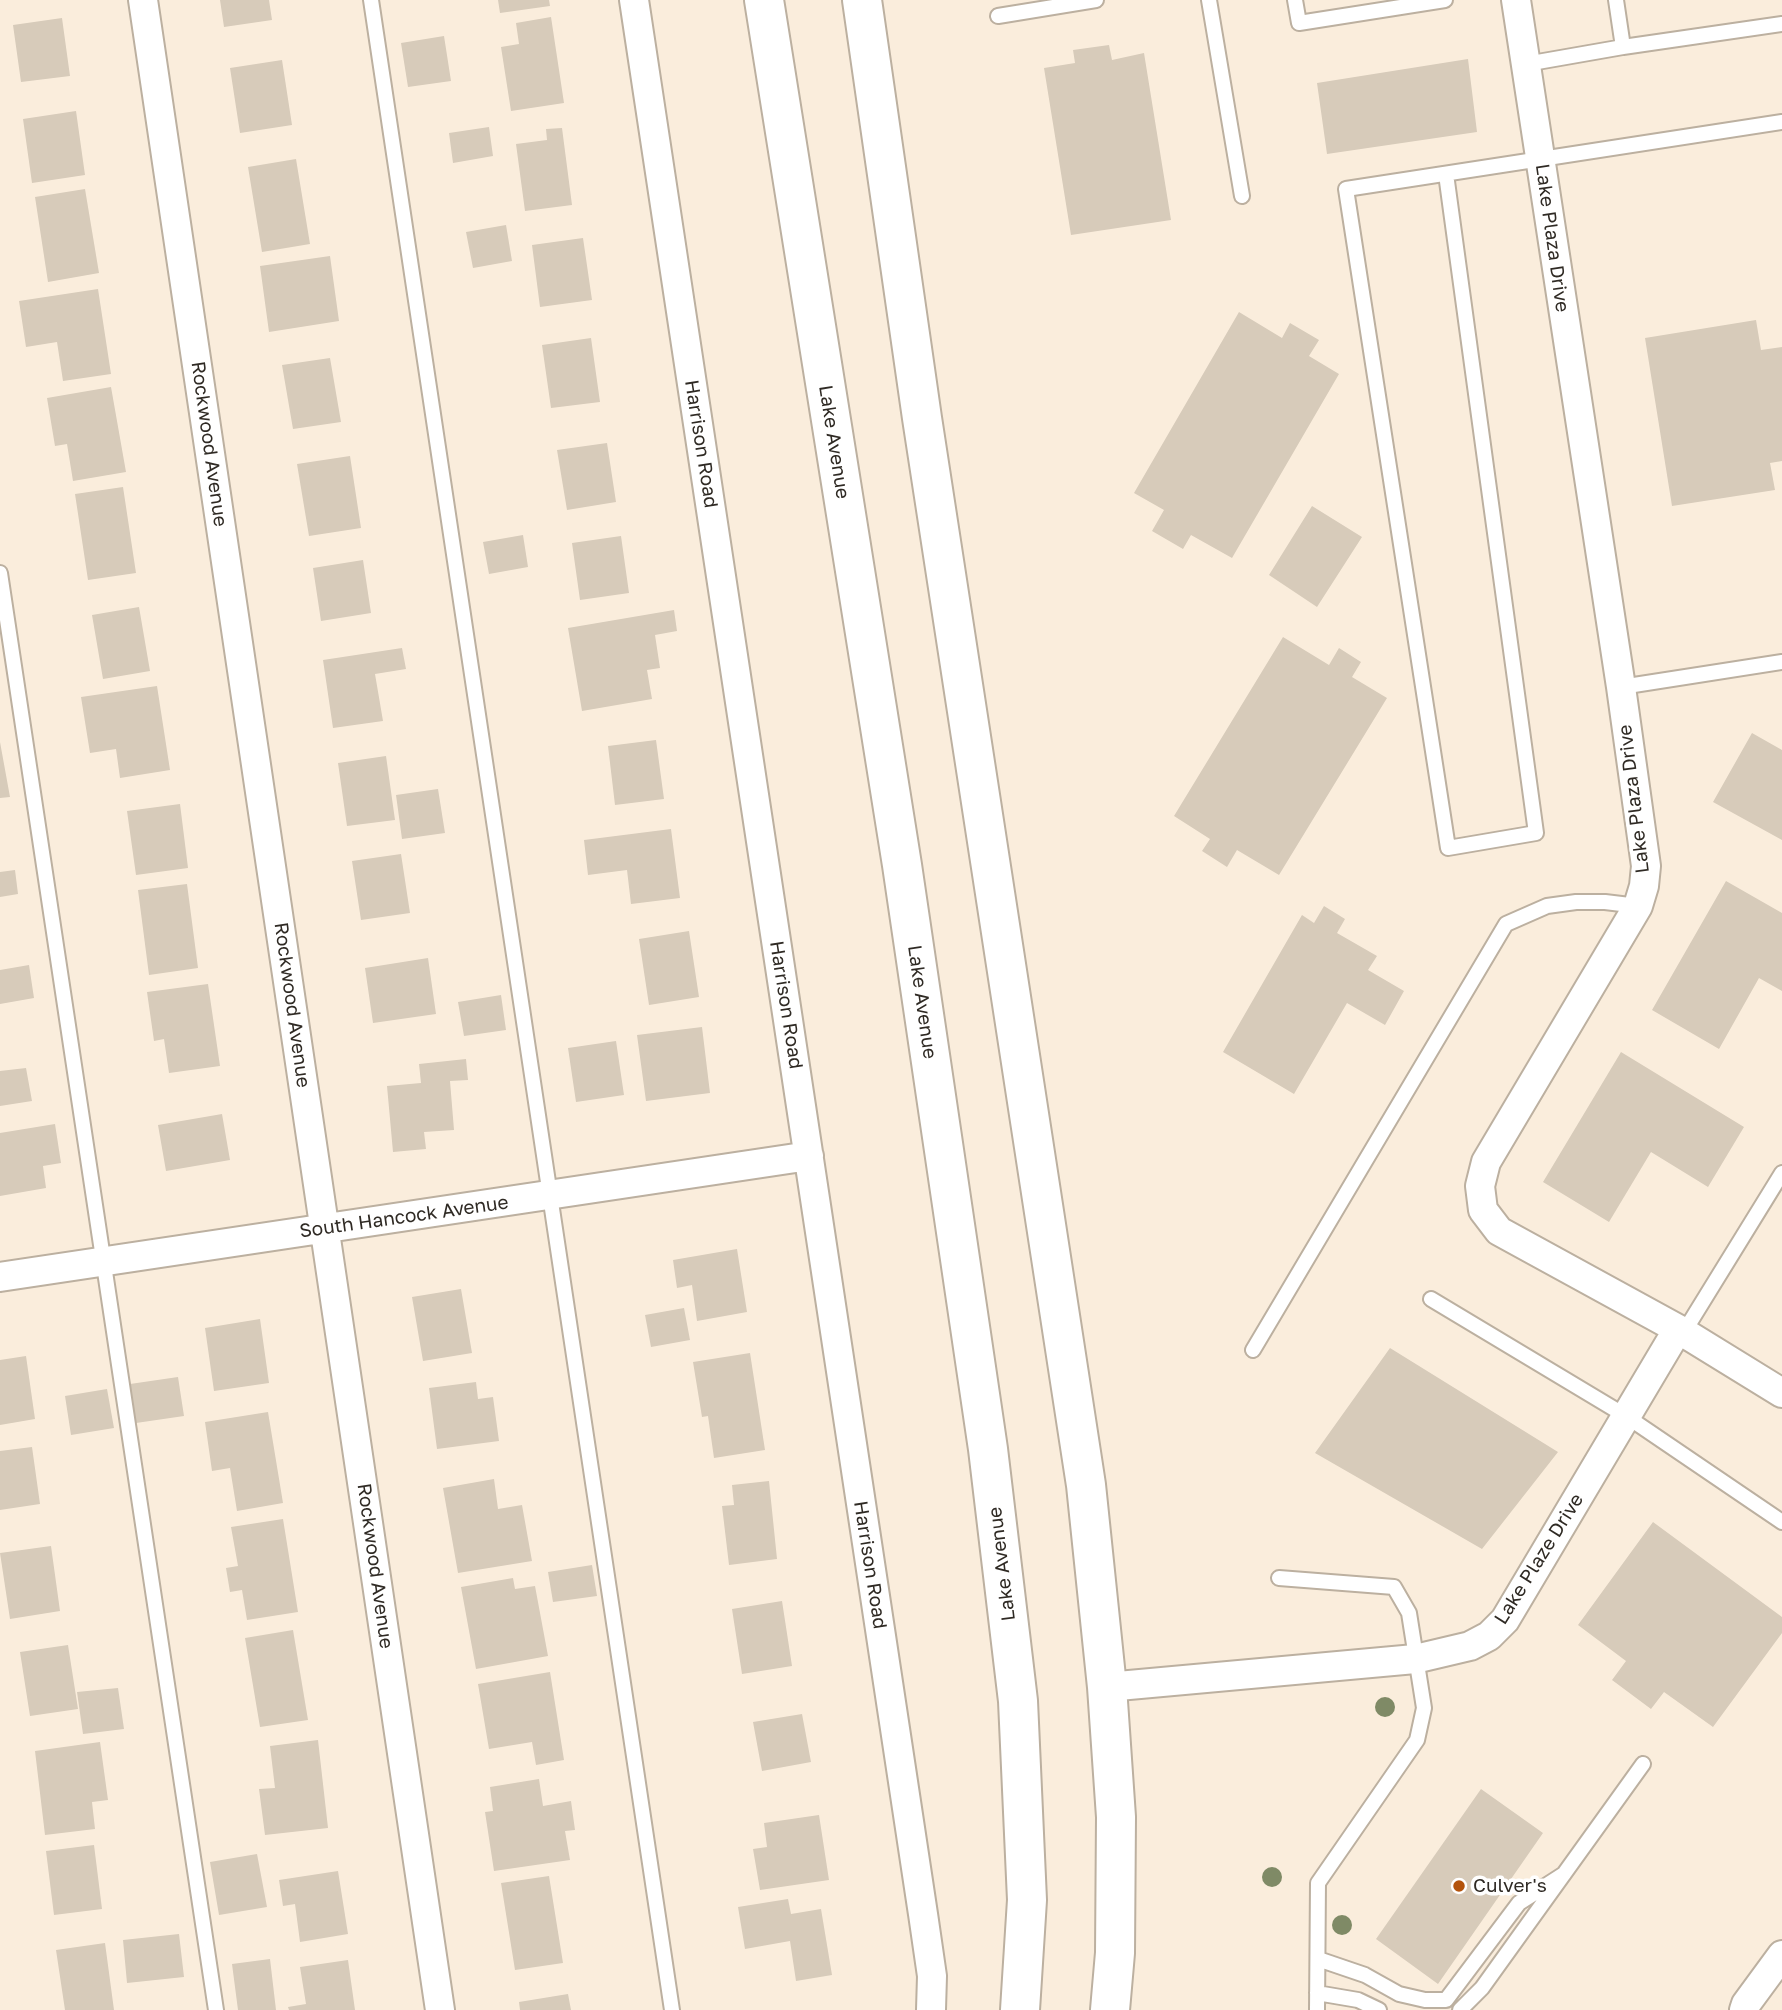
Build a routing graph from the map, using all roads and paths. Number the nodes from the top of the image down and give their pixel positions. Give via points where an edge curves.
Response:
1 (143, 0) edge
2 (371, 0) edge
3 (634, 0) edge
4 (764, 0) edge
5 (862, 0) edge
6 (1096, 0) edge
7 (1209, 0) edge
8 (1295, 0) edge
9 (1445, 0) edge
10 (1516, 0) edge
11 (1616, 0) edge
12 (998, 16) dead end
13 (1782, 24) edge
14 (1623, 47) junction
15 (1526, 64) junction
16 (1782, 122) edge
17 (1541, 159) junction
18 (1446, 174) junction
19 (1242, 196) dead end
20 (0, 573) edge
21 (1782, 662) edge
22 (1621, 687) junction
23 (1638, 905) junction
24 (809, 1156) junction
25 (1782, 1173) edge
26 (550, 1195) junction
27 (326, 1228) junction
28 (103, 1262) junction
29 (0, 1277) edge
30 (1431, 1299) dead end
31 (1681, 1331) junction
32 (1253, 1350) dead end
33 (1782, 1393) edge
34 (1626, 1416) junction
35 (1782, 1522) edge
36 (1279, 1578) dead end
37 (1415, 1659) junction
38 (1107, 1687) junction
39 (1643, 1764) dead end
40 (1564, 1874) junction
41 (1782, 1955) edge
42 (1318, 1959) junction
43 (1317, 1993) junction
44 (216, 2010) edge
45 (440, 2010) edge
46 (672, 2010) edge
47 (931, 2010) edge
48 (1020, 2010) edge
49 (1110, 2010) edge
50 (1317, 2010) edge
51 (1379, 2010) edge
52 (1460, 2010) edge
53 (1744, 2010) edge

1 - 27 street, Rockwood Avenue
2 - 26 lane
3 - 24 street, Harrison Road
4 - 48 main road, Lake Avenue via 902,865 988,1449 1018,1700 1027,1900
5 - 38 main road via 1086,1485
6 - 12 lane
7 - 19 lane
8 - 9 lane via 1299,23
10 - 15 street, Lake Plaza Drive
11 - 14 lane
13 - 14 lane
14 - 15 lane
15 - 17 street, Lake Plaza Drive
16 - 17 lane
17 - 18 lane
17 - 22 street, Lake Plaza Drive
18 - 18 lane via 1536,833 1448,848 1346,189
20 - 28 lane
21 - 22 lane
22 - 23 street, Lake Plaza Drive via 1646,866
23 - 31 street, Lake Plaza Drive via 1486,1162 1480,1186 1483,1210 1499,1231
23 - 32 lane via 1576,902 1547,906 1506,925
24 - 26 street, South Hancock Avenue
24 - 47 street, Harrison Road via 932,1976
25 - 31 lane
26 - 27 street, South Hancock Avenue
26 - 46 lane
27 - 28 street, South Hancock Avenue
27 - 45 street, Rockwood Avenue
28 - 29 street, South Hancock Avenue
28 - 44 lane
30 - 34 lane
31 - 33 street, Lake Plaza Drive
31 - 34 street, Lake Plaze Drive
34 - 35 lane
34 - 37 street, Lake Plaze Drive via 1505,1620 1489,1636 1469,1646
36 - 37 lane via 1394,1587 1409,1613
37 - 38 street, Lake Plaze Drive
37 - 42 lane via 1424,1709 1417,1740 1318,1882
38 - 49 main road via 1116,1817
39 - 40 lane
40 - 42 lane via 1519,1903 1446,2000 1399,1994 1365,1975
40 - 52 lane via 1482,1988
41 - 53 street
42 - 43 lane
43 - 50 lane
43 - 51 lane via 1358,2000

